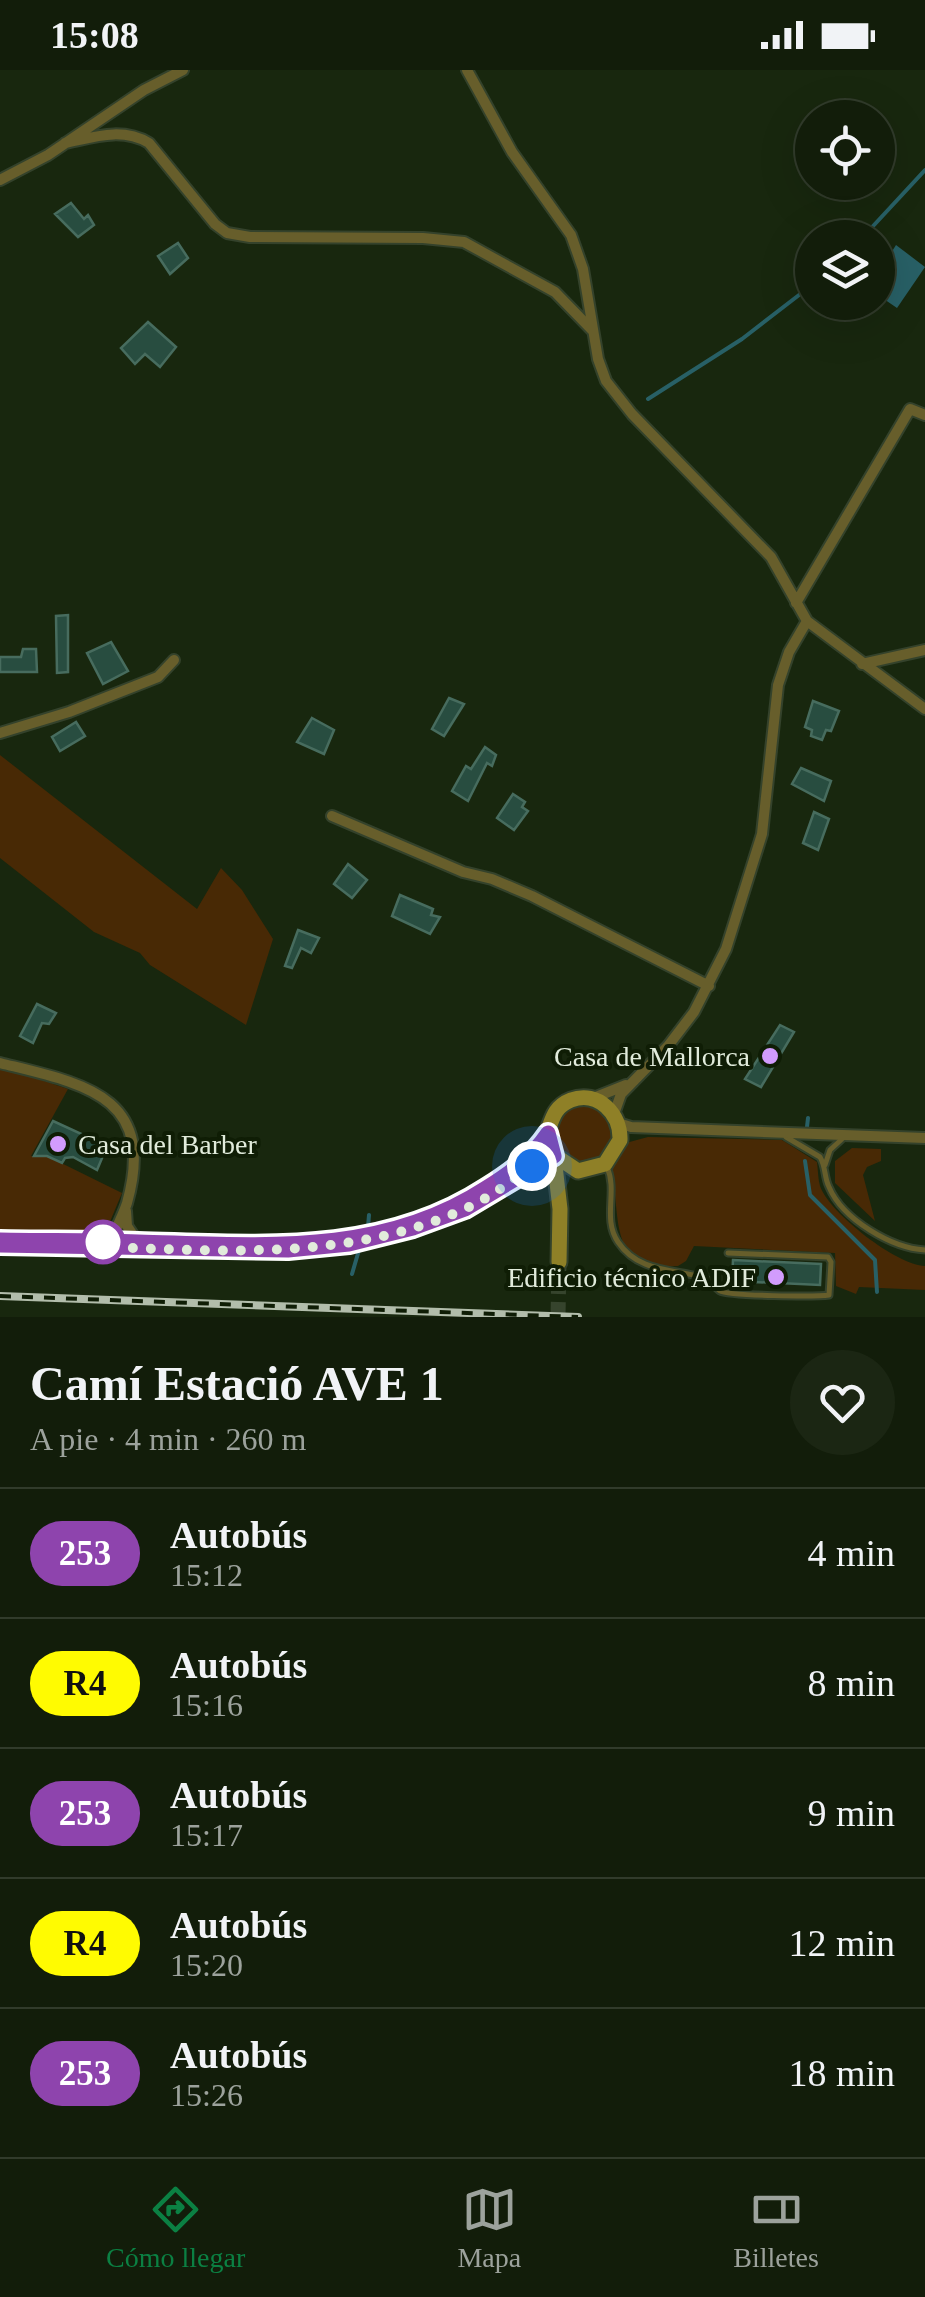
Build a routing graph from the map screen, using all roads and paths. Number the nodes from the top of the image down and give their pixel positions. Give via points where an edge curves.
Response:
1 (183, 70) edge
2 (467, 70) edge
3 (66, 143) junction
4 (0, 180) edge
5 (596, 336) junction
6 (925, 415) edge
7 (796, 603) junction
8 (807, 621) junction
9 (925, 650) edge
10 (174, 660) dead end
11 (862, 664) junction
12 (925, 709) edge
13 (0, 733) edge
14 (332, 816) dead end
15 (709, 986) junction
16 (0, 1064) edge
17 (631, 1082) junction
18 (590, 1098) junction
19 (616, 1119) junction
20 (649, 1126) junction
21 (548, 1133) junction
22 (779, 1133) junction
23 (850, 1136) junction
24 (925, 1138) edge
25 (620, 1140) junction
26 (554, 1156) junction
27 (605, 1164) junction
28 (825, 1165) junction
29 (578, 1170) junction
30 (126, 1205) junction
31 (560, 1210) junction
32 (137, 1242) junction
33 (0, 1243) edge
34 (110, 1244) junction
35 (925, 1250) edge
36 (728, 1253) dead end
37 (559, 1262) tunnel mouth

1 - 3 street
2 - 5 street via 512,152 571,235
3 - 4 street
3 - 5 street via 115,133 136,136 228,233 464,242 555,292
5 - 7 street via 606,381 772,557
6 - 7 street via 910,409
7 - 8 street
8 - 11 street
8 - 15 street via 778,685 762,834
9 - 11 street
10 - 13 street via 158,678
11 - 12 street
14 - 15 street via 532,896
15 - 17 street via 680,1032
16 - 30 street via 78,1086 123,1113 132,1146
17 - 18 street
17 - 19 street via 617,1099
18 - 19 street
18 - 21 street via 563,1104
19 - 20 street
19 - 25 street
20 - 22 street
20 - 25 street
21 - 26 street
21 - 32 street via 514,1170 468,1200 384,1232 308,1245
22 - 23 street
22 - 28 lane
23 - 24 street
23 - 28 lane via 836,1143
25 - 27 street
26 - 29 street
26 - 31 street
26 - 34 street via 465,1209 376,1239 288,1250
27 - 29 street
27 - 36 lane via 614,1186 612,1231 644,1264 704,1278 721,1292 830,1295 830,1258
28 - 35 lane via 829,1188 846,1209 892,1244
29 - 31 street
30 - 32 street via 127,1226
30 - 34 street
31 - 37 street
32 - 34 street
33 - 34 street

